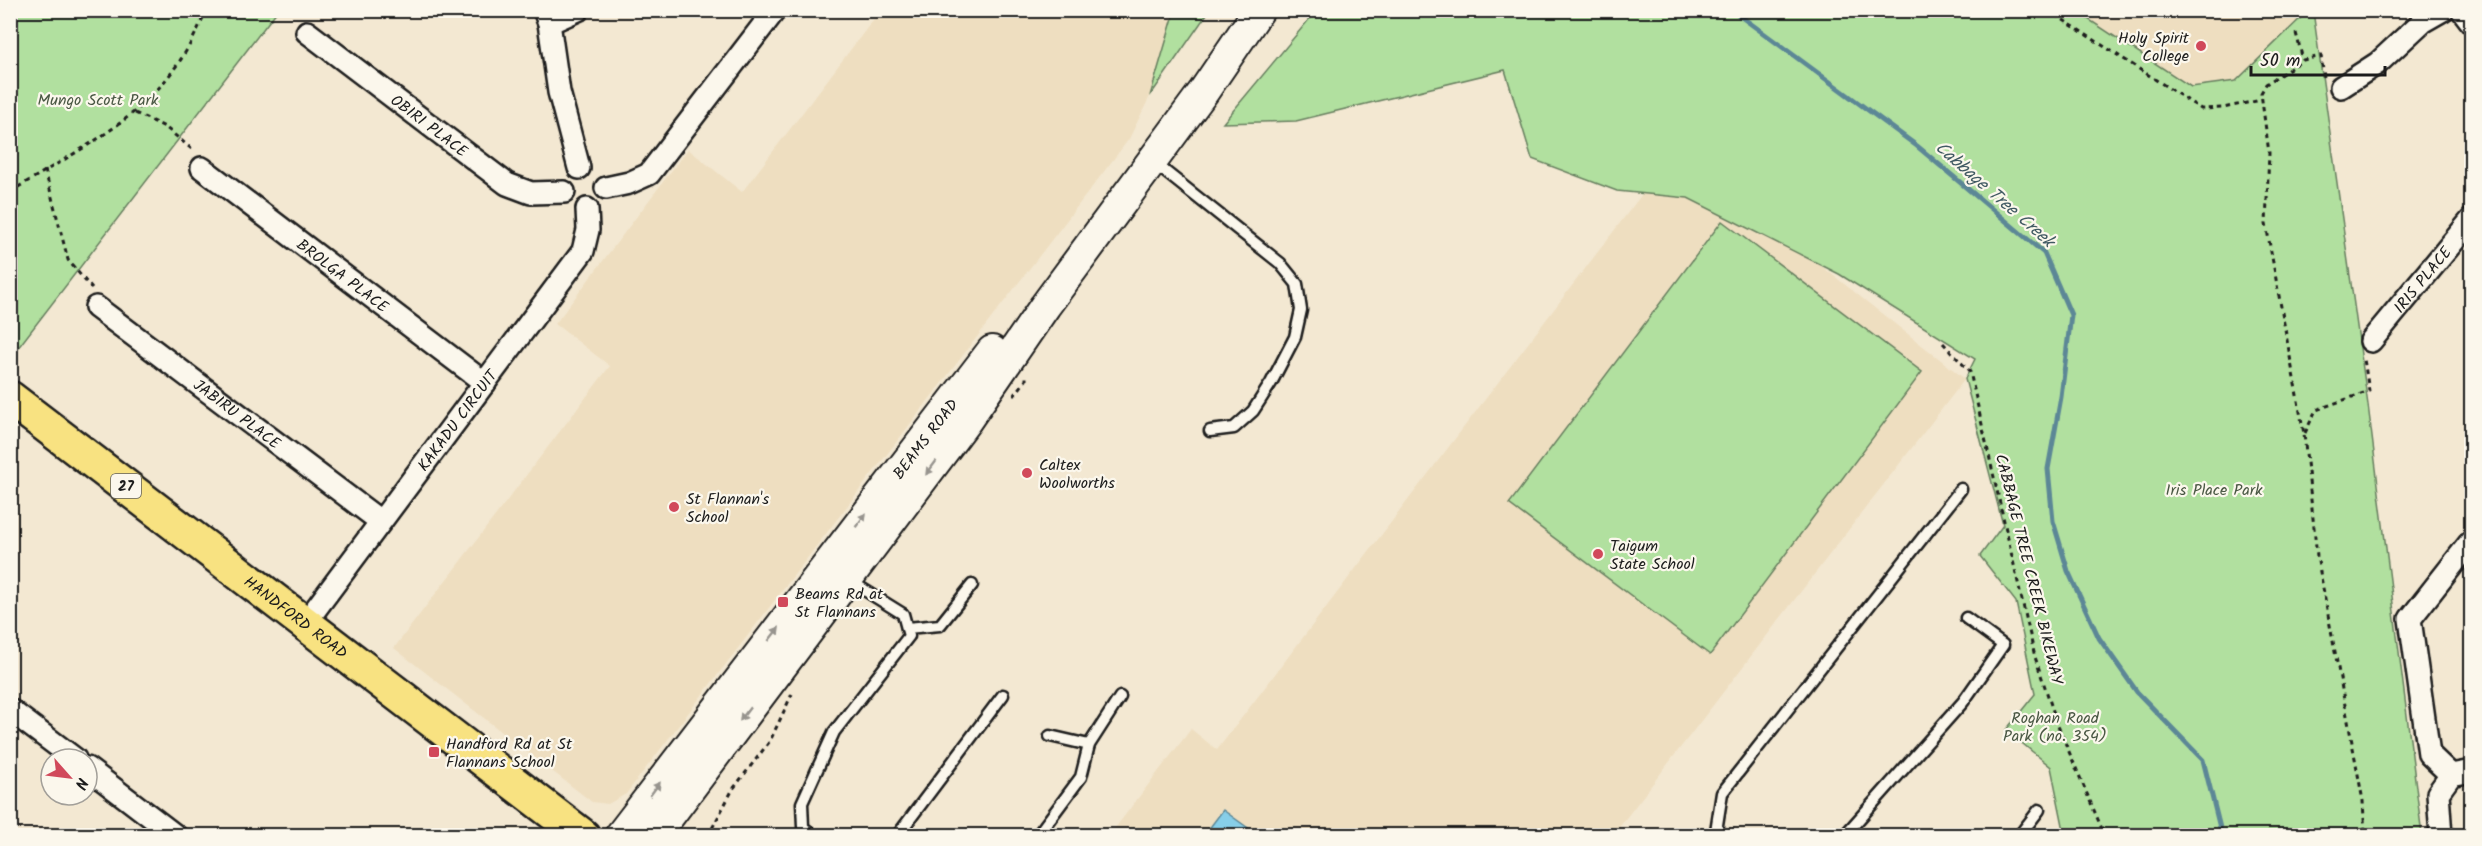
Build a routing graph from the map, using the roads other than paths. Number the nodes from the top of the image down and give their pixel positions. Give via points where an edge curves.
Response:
1 (578, 10) edge
2 (775, 10) edge
3 (1260, 10) edge
4 (2443, 10) edge
5 (2462, 10) edge
6 (547, 16) edge
7 (2472, 23) edge
8 (307, 32) dead end
9 (1233, 46) junction
10 (2341, 87) road end
11 (1153, 162) junction
12 (202, 168) road end
13 (579, 168) junction
14 (606, 188) junction
15 (564, 192) junction
16 (586, 209) junction
17 (2472, 219) edge
18 (96, 307) road end
19 (2371, 341) road end
20 (485, 383) junction
21 (10, 398) edge
22 (1210, 431) dead end
23 (1961, 489) dead end
24 (380, 521) junction
25 (2472, 540) edge
26 (836, 573) junction
27 (972, 585) dead end
28 (1966, 618) dead end
29 (306, 622) junction
30 (907, 628) junction
31 (1003, 695) dead end
32 (1120, 697) dead end
33 (10, 710) edge
34 (1050, 736) dead end
35 (1089, 745) junction
36 (59, 747) edge
37 (2472, 771) edge
38 (2451, 775) junction
39 (99, 777) edge
40 (2038, 810) dead end
41 (176, 836) edge
42 (583, 836) edge
43 (620, 836) edge
44 (654, 836) edge
45 (814, 836) edge
46 (897, 836) edge
47 (1037, 836) edge
48 (1713, 836) edge
49 (1844, 836) edge
50 (2019, 836) edge
51 (2441, 836) edge

1 - 6 street
2 - 14 street via 649,174
3 - 9 main road, BEAMS ROAD
4 - 10 street via 2422,22 2378,63
5 - 7 street
6 - 13 street via 559,92
8 - 15 street, OBIRI PLACE via 507,184 531,193
9 - 11 main road, BEAMS ROAD
26 -> 9 main road, BEAMS ROAD via 1196,84
11 - 22 lane via 1281,263 1297,284 1301,310 1295,337 1271,383 1253,411 1234,428
11 -> 26 main road, BEAMS ROAD via 966,421
12 - 20 street, BROLGA PLACE
13 - 14 street via 597,171
13 - 15 street via 569,175
14 - 16 street via 603,200
15 - 16 street via 570,203
16 - 20 street, KAKADU CIRCUIT via 588,230 583,251
17 - 19 street, IRIS PLACE
18 - 24 street, JABIRU PLACE
20 - 24 street, KAKADU CIRCUIT
21 - 29 main road, HANDFORD ROAD / 27
23 - 48 lane via 1722,793
24 - 29 street, KAKADU CIRCUIT
25 - 38 street via 2410,619 2429,754
26 - 30 lane via 903,614
43 -> 26 main road, BEAMS ROAD
26 -> 44 main road, BEAMS ROAD
27 - 30 lane via 940,625
28 - 49 lane via 2003,645 1963,702
29 - 42 main road, HANDFORD ROAD / 27
30 - 45 lane via 909,636 834,732 802,803 802,827
31 - 46 lane
32 - 35 lane
33 - 36 street
34 - 35 lane
35 - 47 lane via 1081,777
37 - 38 street
38 - 51 street via 2439,793
39 - 41 street
40 - 50 lane

